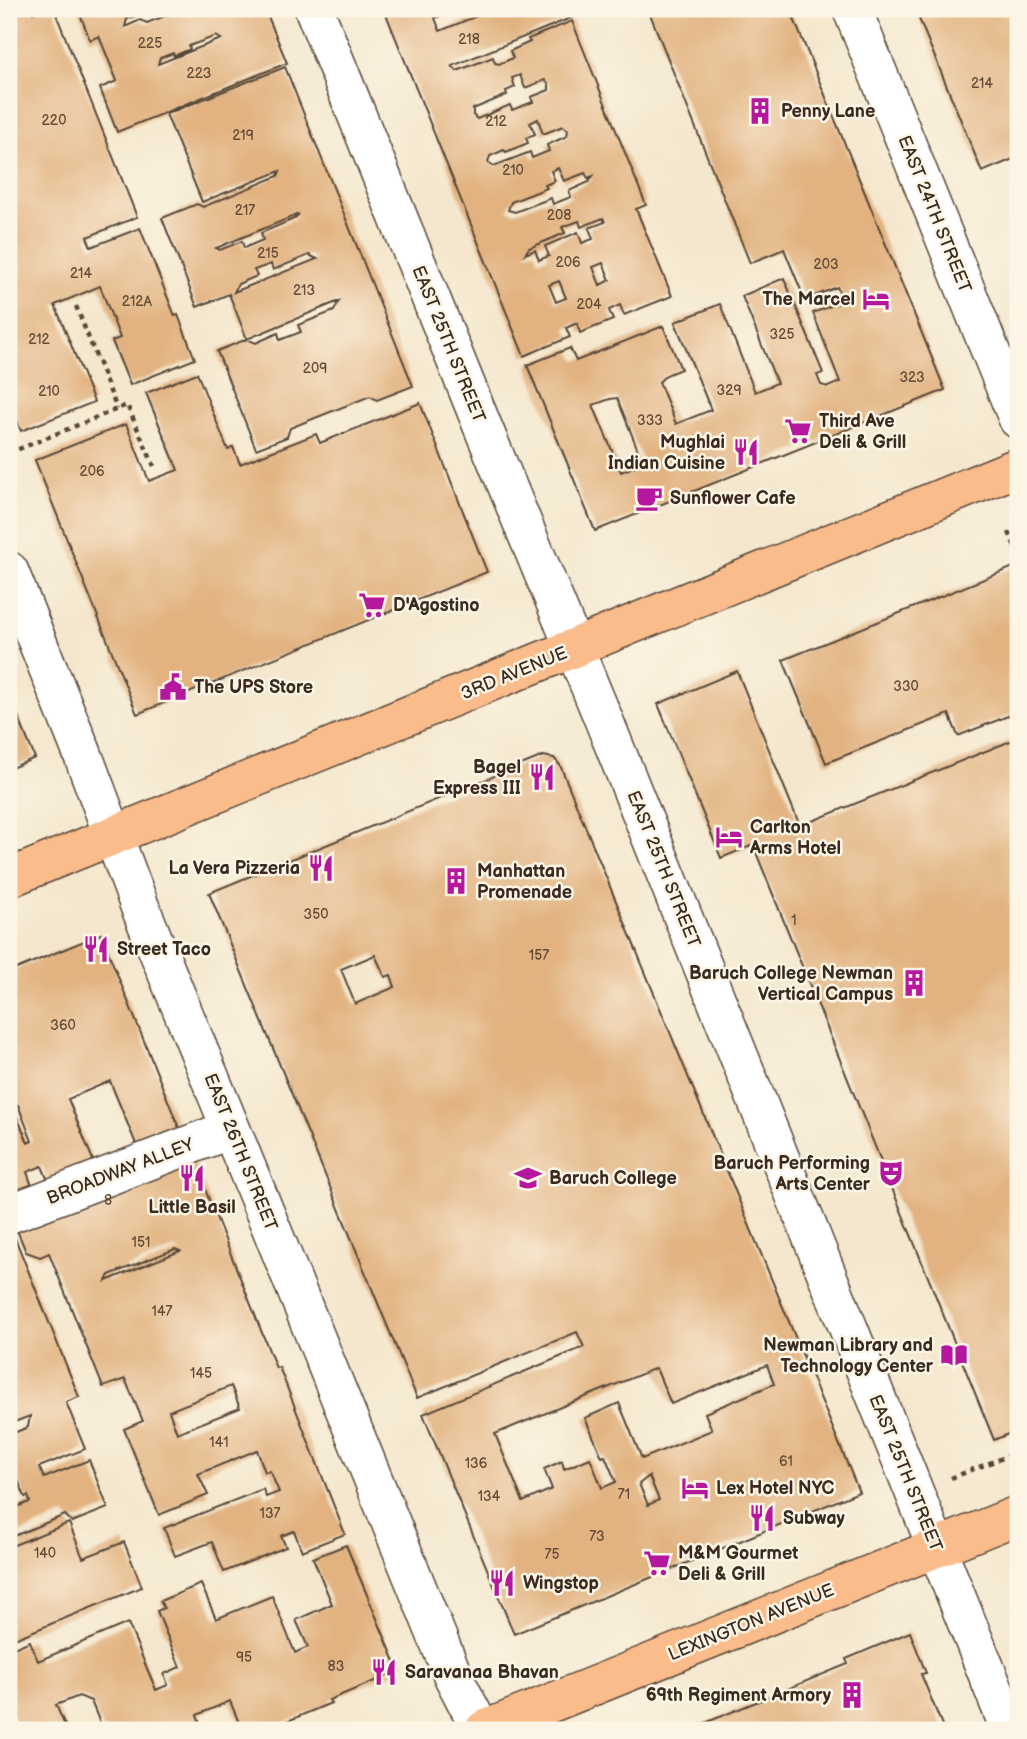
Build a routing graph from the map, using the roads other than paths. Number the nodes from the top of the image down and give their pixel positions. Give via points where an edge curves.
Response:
1 (314, 9) edge
2 (852, 9) edge
3 (1018, 419) edge
4 (1018, 467) edge
5 (9, 571) edge
6 (574, 648) junction
7 (113, 836) junction
8 (9, 878) edge
9 (231, 1129) junction
10 (9, 1214) edge
11 (1018, 1515) edge
12 (936, 1548) junction
13 (482, 1730) edge
14 (1010, 1730) edge

1 - 6 street, EAST 25TH STREET
2 - 3 street, EAST 24TH STREET
4 - 6 main road, 3RD AVENUE
5 - 7 street, EAST 26TH STREET
6 - 7 main road, 3RD AVENUE
6 - 12 street, EAST 25TH STREET
7 - 8 main road, 3RD AVENUE
7 - 9 street, EAST 26TH STREET
9 - 10 street, BROADWAY ALLEY
9 - 13 street, EAST 26TH STREET via 453,1676
11 - 12 main road, LEXINGTON AVENUE
12 - 13 main road, LEXINGTON AVENUE
12 - 14 street, EAST 25TH STREET

